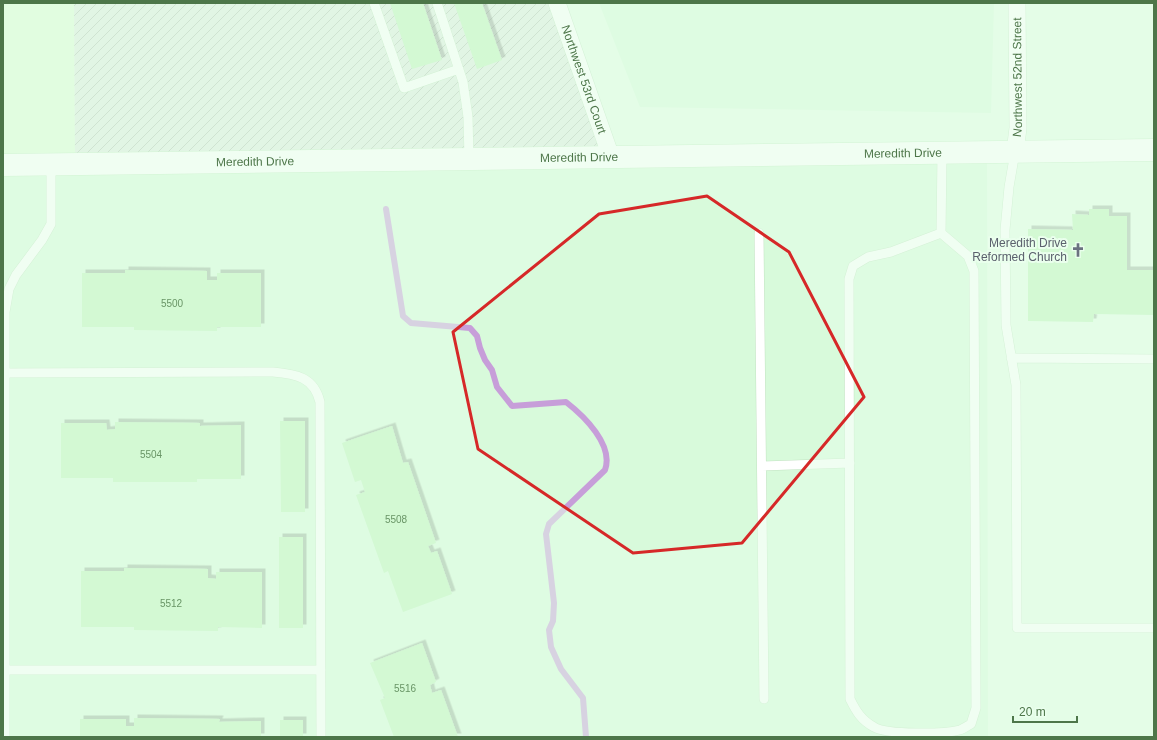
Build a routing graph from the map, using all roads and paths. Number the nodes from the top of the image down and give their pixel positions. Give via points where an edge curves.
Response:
1 (374, 3) edge
2 (437, 3) edge
3 (557, 3) edge
4 (1018, 3) edge
5 (459, 69) junction
6 (1154, 150) edge
7 (1015, 152) junction
8 (942, 154) junction
9 (611, 157) junction
10 (469, 159) junction
11 (51, 164) junction
12 (3, 165) edge
13 (759, 233) dead end
14 (941, 233) junction
15 (1011, 358) junction
16 (1154, 359) edge
17 (5, 373) junction
18 (850, 463) junction
19 (762, 466) junction
20 (1154, 628) edge
21 (5, 670) junction
22 (321, 670) junction
23 (764, 699) dead end
24 (953, 734) edge
25 (5, 737) edge
26 (321, 737) edge

1 - 5 lane via 404,88
2 - 5 lane
3 - 9 street, Northwest 53rd Court
4 - 7 street, Northwest 52nd Street via 1018,128
5 - 10 lane via 467,102
6 - 7 main road, Meredith Drive
7 - 8 main road, Meredith Drive
7 - 15 lane via 1005,230 1006,325
8 - 9 main road, Meredith Drive
8 - 14 lane
9 - 10 main road, Meredith Drive
10 - 11 main road, Meredith Drive
11 - 12 main road, Meredith Drive
11 - 17 lane via 51,224 16,275 9,290 5,312
13 - 19 lane
14 - 18 lane via 890,252 868,257 853,266 849,279
14 - 24 lane via 968,256 974,271 976,708 971,724
15 - 16 lane
15 - 20 lane via 1016,385 1017,628
17 - 21 lane
17 - 22 lane via 273,372 300,376 311,385 320,402
18 - 19 lane
18 - 24 lane via 850,699 856,712 875,728 894,733
19 - 23 lane
21 - 22 lane
21 - 25 lane
22 - 26 lane

